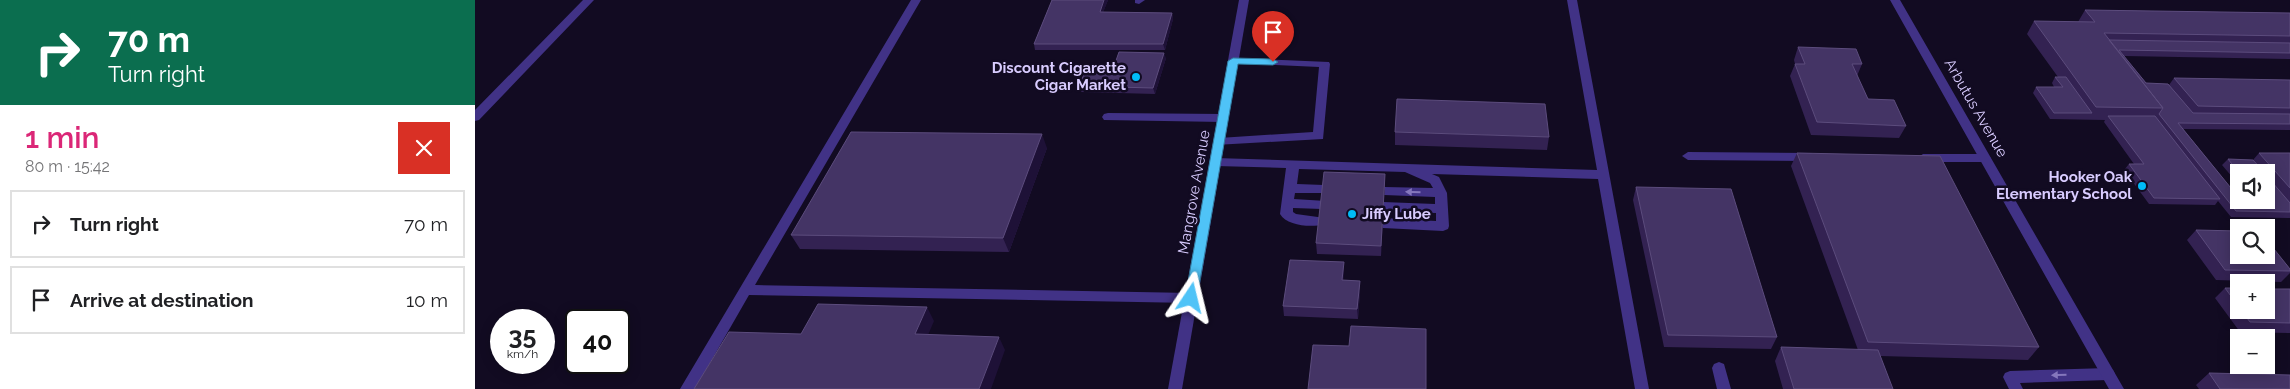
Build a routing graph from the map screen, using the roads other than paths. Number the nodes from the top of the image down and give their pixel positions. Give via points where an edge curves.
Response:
1 (589, 0) edge
2 (916, 0) edge
3 (1244, 0) edge
4 (1572, 0) edge
5 (1895, 0) edge
6 (1233, 61) junction
7 (475, 117) edge
8 (1108, 117) dead end
9 (1223, 118) junction
10 (1219, 142) junction
11 (1688, 156) dead end
12 (1827, 157) edge
13 (1906, 157) edge
14 (1985, 158) junction
15 (1216, 162) junction
16 (1293, 165) junction
17 (1406, 168) junction
18 (1603, 175) junction
19 (1290, 188) junction
20 (1324, 189) edge
21 (1384, 191) edge
22 (1441, 193) junction
23 (1288, 203) junction
24 (1322, 204) edge
25 (1383, 207) edge
26 (1442, 209) junction
27 (1320, 221) edge
28 (1383, 223) edge
29 (746, 290) junction
30 (1191, 298) junction
31 (1719, 368) dead end
32 (2108, 374) junction
33 (687, 389) edge
34 (1175, 389) edge
35 (1642, 389) edge
36 (1724, 389) edge
37 (2016, 389) edge
38 (2117, 389) edge

1 - 7 street
2 - 29 street
3 - 6 street, Mangrove Avenue
4 - 18 street
5 - 14 street, Arbutus Avenue
6 - 9 street, Mangrove Avenue
6 - 10 street via 1325,64 1319,136
8 - 9 street
9 - 10 street, Mangrove Avenue
10 - 15 street, Mangrove Avenue
11 - 12 street
13 - 14 street
14 - 32 street, Arbutus Avenue
15 - 16 street
15 - 30 street, Mangrove Avenue
16 - 17 street
16 - 19 street
17 - 18 street
17 - 22 street via 1435,180
18 - 35 street
19 - 20 street
19 - 23 street
22 -> 21 street
22 - 26 street
23 - 24 street
23 - 27 street via 1286,214 1293,220
25 - 26 street
26 - 28 street via 1443,226
29 - 30 street
29 - 33 street
30 - 34 street, Mangrove Avenue
31 - 36 street
32 -> 37 street via 2010,377
32 - 38 street, Arbutus Avenue

